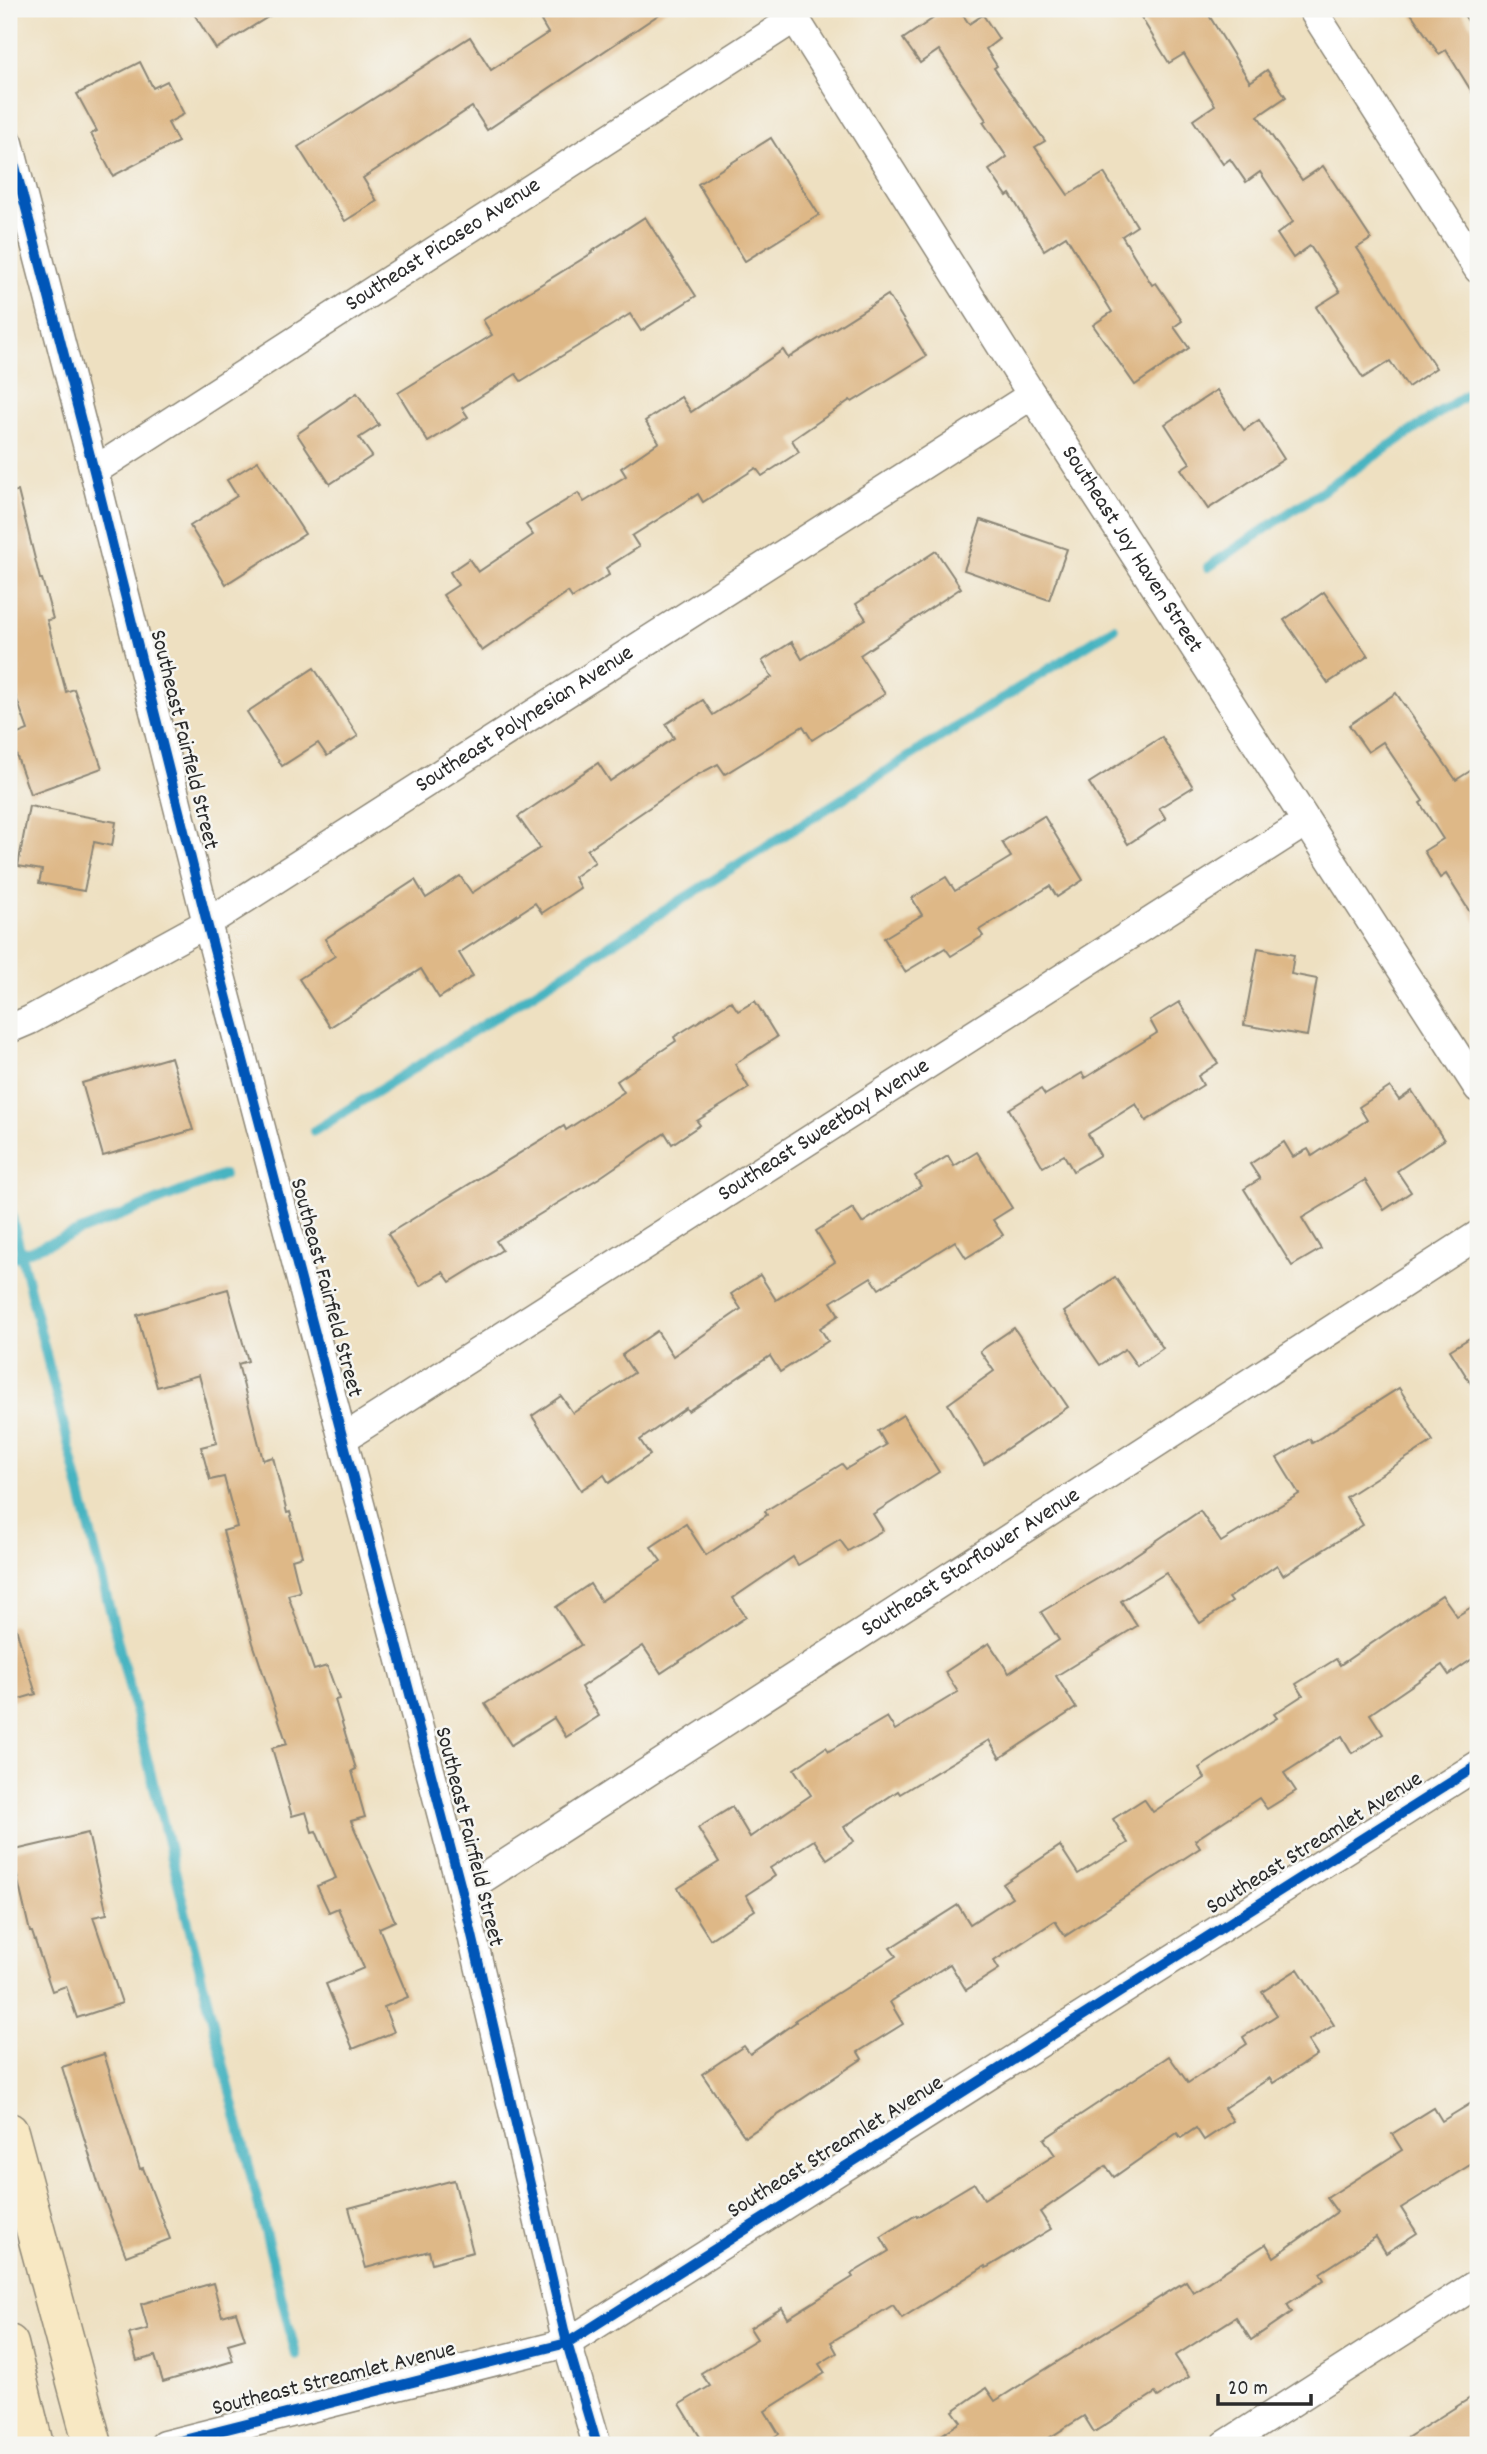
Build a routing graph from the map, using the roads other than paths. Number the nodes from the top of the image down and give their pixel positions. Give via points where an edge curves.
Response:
1 (1312, 9) edge
2 (792, 13) edge
3 (9, 143) edge
4 (1478, 269) edge
5 (1032, 395) junction
6 (94, 471) junction
7 (1306, 822) junction
8 (207, 923) junction
9 (9, 1029) edge
10 (1478, 1088) edge
11 (1478, 1235) edge
12 (344, 1438) junction
13 (1478, 1765) edge
14 (462, 1892) junction
15 (9, 2132) edge
16 (1478, 2283) edge
17 (567, 2343) junction
18 (9, 2344) edge
19 (34, 2445) edge
20 (93, 2445) edge
21 (164, 2445) edge
22 (597, 2445) edge
23 (1225, 2445) edge

1 - 4 street
2 - 5 street, Southeast Joy Haven Street
2 - 6 street, Southeast Picaseo Avenue
3 - 6 street, Southeast Fairfield Street
5 - 7 street, Southeast Joy Haven Street
5 - 8 street, Southeast Polynesian Avenue
6 - 8 street, Southeast Fairfield Street
7 - 10 street, Southeast Joy Haven Street
7 - 12 street, Southeast Sweetbay Avenue
8 - 9 street, Southeast Polynesian Avenue
8 - 12 street, Southeast Fairfield Street
11 - 14 street, Southeast Starflower Avenue
12 - 14 street, Southeast Fairfield Street
13 - 17 street, Southeast Streamlet Avenue
14 - 17 street, Southeast Fairfield Street
15 - 20 street
16 - 23 street
17 - 21 street, Southeast Streamlet Avenue
17 - 22 street, Southeast Fairfield Street
18 - 19 street

